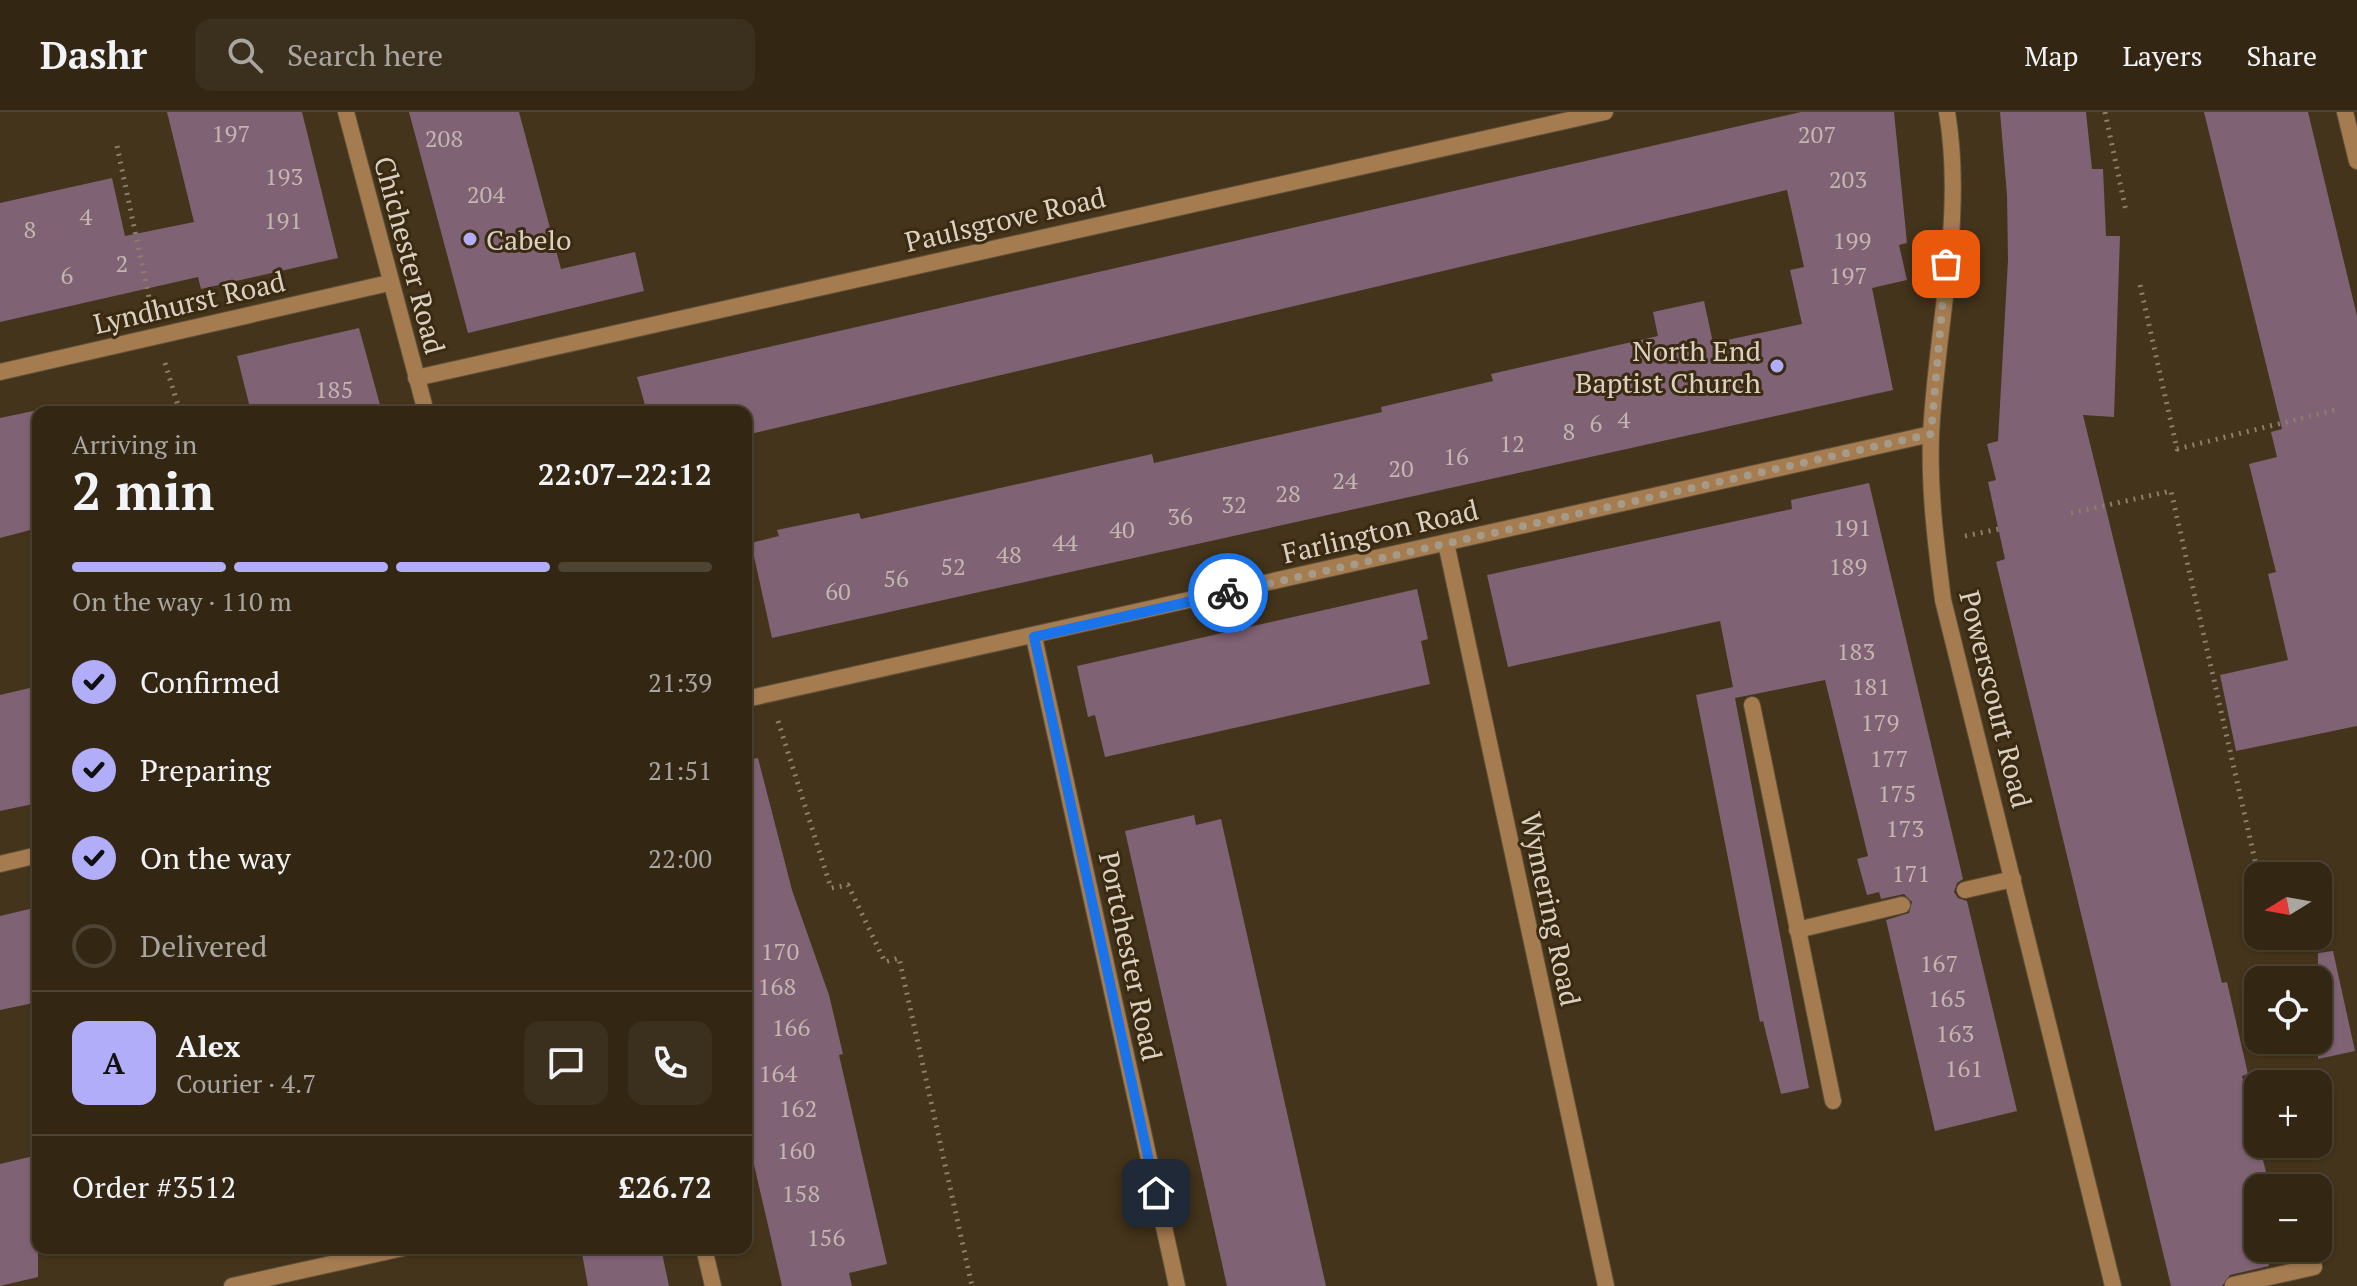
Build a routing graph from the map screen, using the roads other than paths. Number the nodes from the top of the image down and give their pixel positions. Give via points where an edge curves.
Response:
1 (346, 112) edge
2 (1605, 112) edge
3 (1947, 112) edge
4 (2345, 112) edge
5 (2356, 154) edge
6 (389, 283) junction
7 (0, 372) edge
8 (416, 378) junction
9 (424, 406) edge
10 (1931, 434) junction
11 (1446, 543) junction
12 (1034, 637) junction
13 (752, 698) edge
14 (1752, 705) dead end
15 (32, 856) edge
16 (0, 864) edge
17 (2013, 879) junction
18 (1965, 890) dead end
19 (1902, 905) dead end
20 (1797, 930) junction
21 (1833, 1101) dead end
22 (376, 1254) edge
23 (705, 1254) edge
24 (2313, 1262) edge
25 (2233, 1285) edge
26 (232, 1286) edge
27 (713, 1286) edge
28 (1177, 1286) edge
29 (1606, 1286) edge
30 (2113, 1286) edge

1 - 6 street, Chichester Road
2 - 8 street, Paulsgrove Road
3 - 10 street, Powerscourt Road via 1951,208
4 - 5 street
6 - 7 street, Lyndhurst Road
6 - 8 street, Chichester Road
8 - 9 street, Chichester Road
10 - 11 street, Farlington Road
10 - 17 street, Powerscourt Road via 1930,503 1943,600
11 - 12 street, Farlington Road
11 - 29 street, Wymering Road
12 - 13 street, Farlington Road
12 - 28 street, Portchester Road
14 - 20 street
15 - 16 street
17 - 18 street
17 - 30 street, Powerscourt Road
19 - 20 street
20 - 21 street
22 - 26 street
23 - 27 street
24 - 25 street via 2314,1267

